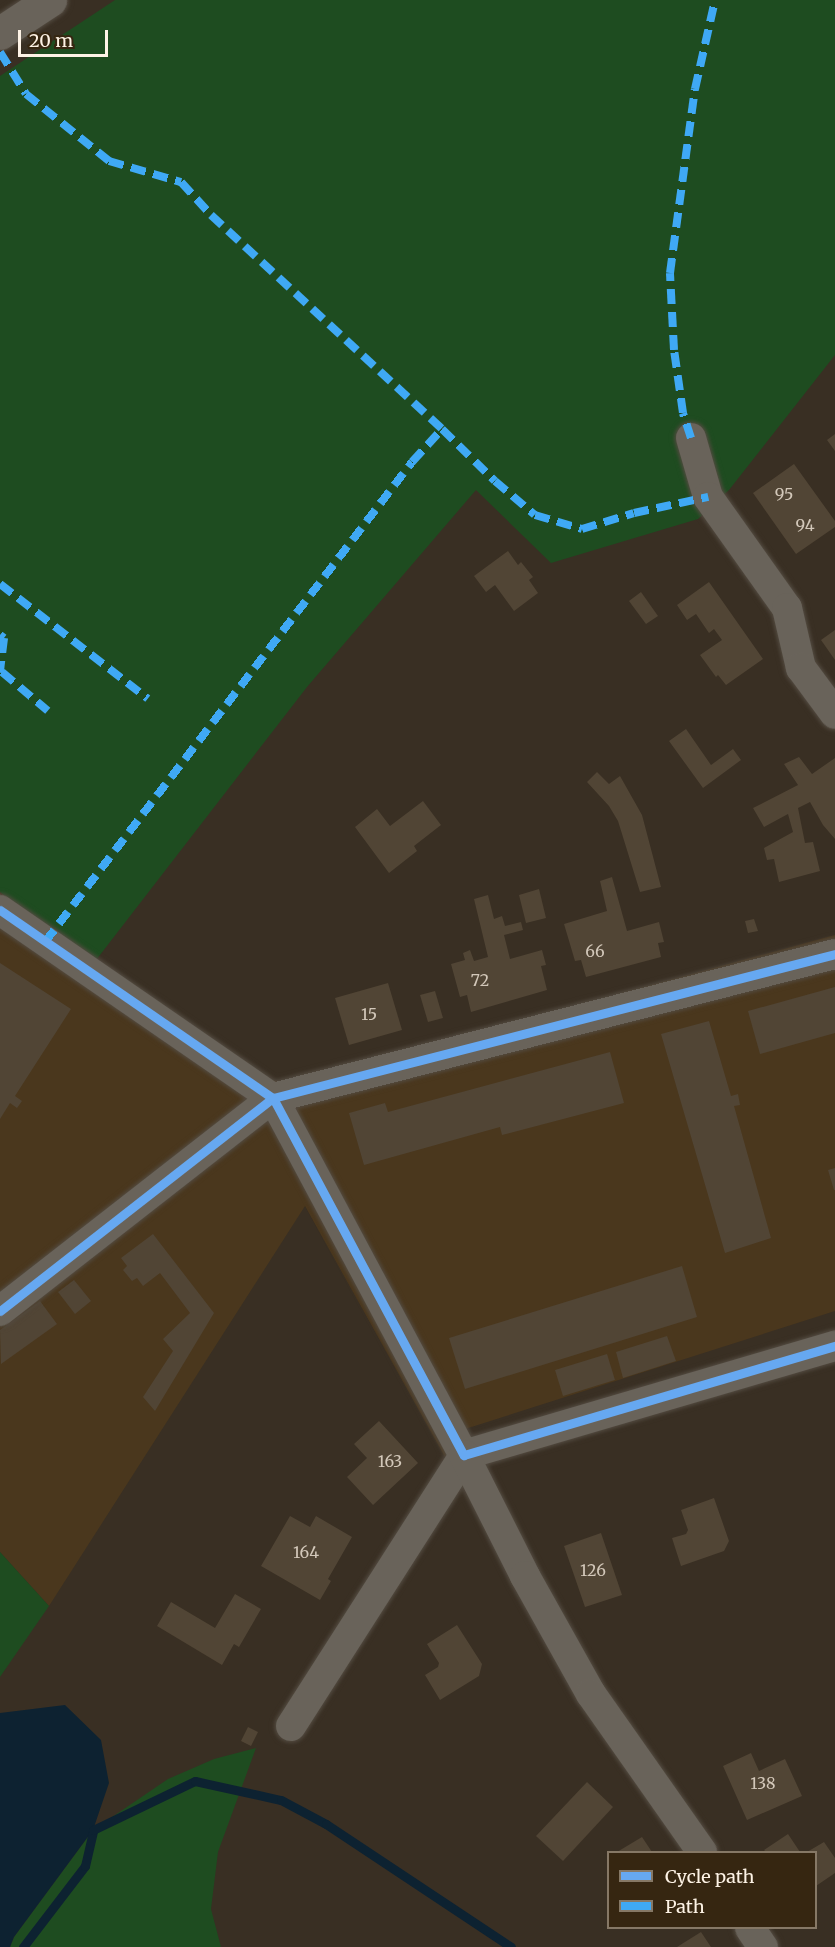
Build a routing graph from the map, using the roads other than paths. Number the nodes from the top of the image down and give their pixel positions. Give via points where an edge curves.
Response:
1 (50, 0) edge
2 (0, 33) edge
3 (691, 438) dead end
4 (835, 714) edge
5 (0, 910) edge
6 (835, 954) edge
7 (273, 1098) junction
8 (0, 1311) edge
9 (835, 1346) edge
10 (464, 1455) junction
11 (291, 1726) dead end
12 (701, 1851) edge
13 (751, 1929) edge
14 (763, 1947) edge

1 - 2 street
3 - 4 street via 708,497 787,608 801,668
5 - 7 street
6 - 7 street
7 - 8 street
7 - 10 street
9 - 10 street
10 - 11 street
10 - 12 street via 591,1694
13 - 14 street

